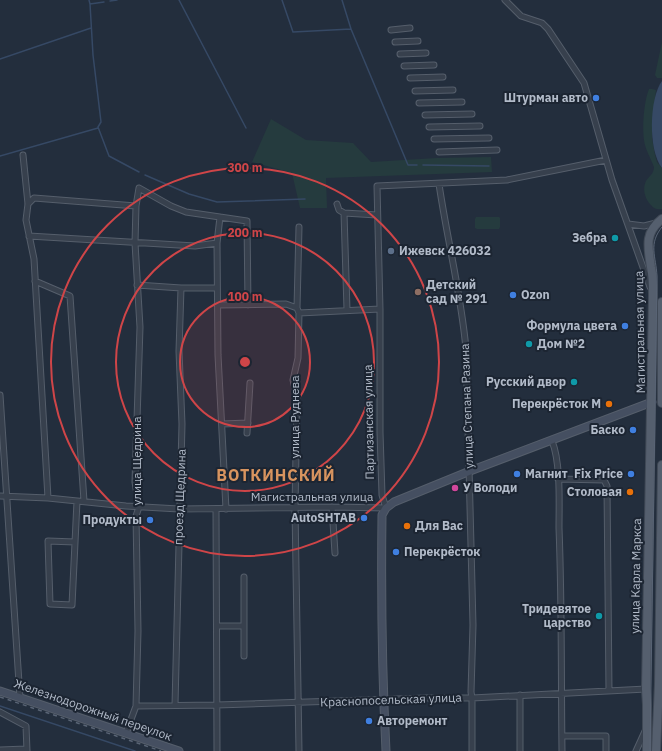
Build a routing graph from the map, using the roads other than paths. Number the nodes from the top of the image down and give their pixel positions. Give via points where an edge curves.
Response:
1 (505, 0) edge
2 (410, 28) dead end
3 (391, 30) dead end
4 (418, 41) dead end
5 (395, 42) dead end
6 (426, 53) dead end
7 (400, 54) dead end
8 (434, 65) dead end
9 (404, 66) dead end
10 (443, 77) dead end
11 (410, 78) dead end
12 (453, 90) dead end
13 (415, 91) dead end
14 (462, 102) dead end
15 (419, 103) dead end
16 (472, 114) dead end
17 (425, 115) dead end
18 (480, 126) dead end
19 (429, 127) dead end
20 (489, 138) dead end
21 (434, 139) dead end
22 (497, 150) dead end
23 (439, 152) dead end
24 (23, 155) dead end
25 (606, 160) junction
26 (439, 184) junction
27 (28, 204) junction
28 (337, 204) dead end
29 (136, 206) junction
30 (344, 213) junction
31 (378, 215) junction
32 (220, 217) junction
33 (660, 220) edge
34 (628, 224) junction
35 (299, 227) dead end
36 (29, 236) junction
37 (217, 242) junction
38 (135, 243) junction
39 (34, 281) junction
40 (137, 285) junction
41 (181, 288) junction
42 (217, 288) junction
43 (653, 295) junction
44 (662, 302) edge
45 (218, 305) junction
46 (248, 305) junction
47 (380, 309) junction
48 (298, 310) junction
49 (347, 310) junction
50 (250, 383) dead end
51 (0, 395) edge
52 (662, 399) edge
53 (652, 402) junction
54 (662, 403) edge
55 (248, 423) junction
56 (222, 424) junction
57 (247, 433) dead end
58 (552, 441) junction
59 (662, 465) edge
60 (470, 471) junction
61 (558, 479) junction
62 (0, 496) edge
63 (7, 496) junction
64 (48, 498) junction
65 (77, 501) junction
66 (84, 501) junction
67 (139, 507) junction
68 (332, 507) junction
69 (295, 508) junction
70 (386, 508) junction
71 (179, 509) junction
72 (216, 509) junction
73 (226, 509) junction
74 (75, 542) junction
75 (336, 553) dead end
76 (244, 577) dead end
77 (217, 626) junction
78 (244, 626) junction
79 (244, 656) dead end
80 (660, 688) edge
81 (646, 689) junction
82 (0, 691) edge
83 (609, 691) junction
84 (561, 693) junction
85 (520, 695) junction
86 (20, 698) junction
87 (472, 698) junction
88 (384, 700) junction
89 (299, 703) junction
90 (175, 705) junction
91 (217, 705) junction
92 (136, 706) junction
93 (660, 708) edge
94 (0, 712) edge
95 (647, 726) junction
96 (126, 733) junction
97 (562, 736) junction
98 (0, 750) edge
99 (26, 750) edge
100 (180, 751) edge
101 (217, 751) edge
102 (299, 751) edge
103 (386, 751) edge
104 (472, 751) edge
105 (520, 751) edge
106 (562, 751) edge
107 (606, 751) edge
108 (636, 751) edge
109 (646, 751) edge
110 (656, 751) edge

1 - 25 street via 521,16 542,23 548,29 584,83
2 - 3 street
4 - 5 street
6 - 7 street
8 - 9 street
10 - 11 street
12 - 13 street
14 - 15 street
16 - 17 street
18 - 19 street
20 - 21 street
22 - 23 street
24 - 27 street
25 - 26 street via 507,180
25 - 34 street
26 - 31 street, Партизанская улица via 377,186
26 - 60 street, улица Степана Разина via 464,326
27 - 29 street via 34,198
27 - 36 street via 26,220
28 - 30 street via 339,210
29 - 32 street, улица Щедрина via 139,188 171,206 192,213
29 - 38 street, улица Щедрина
30 - 31 street
30 - 49 street
31 - 47 street, Партизанская улица
32 - 37 street
32 - 46 street via 247,221
33 - 34 street via 644,226
33 - 43 main road, Магистральная улица via 652,230 648,244
34 - 43 street
35 - 48 street, улица Руднева
36 - 38 street
36 - 39 street via 34,259
37 - 38 street via 195,246
37 - 42 street
38 - 40 street, улица Щедрина
39 - 64 street
39 - 66 street via 70,296
40 - 41 street
40 - 67 street, улица Щедрина via 140,327 135,482
41 - 42 street
41 - 71 street, проезд Щедрина via 179,351 182,424
42 - 45 street
43 - 53 main road, Магистральная улица
44 - 52 main road, Магистральная улица
45 - 46 street
45 - 56 street
46 - 48 street via 286,304
47 - 49 street
47 - 70 street, Партизанская улица via 380,455 382,495
48 - 49 street
48 - 69 street, улица Руднева via 298,358 293,380 297,396
50 - 55 street
51 - 63 street
52 - 53 main road, Магистральная улица
52 - 54 main road
53 - 58 street, Магистральная улица
53 - 81 main road, улица Карла Маркса
55 - 56 street
55 - 57 street
56 - 73 street
58 - 60 street, Магистральная улица
58 - 61 street
59 - 80 main road, улица Карла Маркса
60 - 70 street, Магистральная улица via 394,502
60 - 87 street, улица Степана Разина
61 - 83 street via 604,480 607,486
61 - 84 street
62 - 63 street, Магистральная улица
63 - 64 street, Магистральная улица
63 - 86 street
64 - 65 street, Магистральная улица
65 - 66 street, Магистральная улица
65 - 74 street
66 - 67 street, Магистральная улица
67 - 71 street, Магистральная улица
67 - 92 street, улица Щедрина via 136,516
68 - 69 street, Магистральная улица
68 - 70 street, Магистральная улица
68 - 75 street
69 - 73 street, Магистральная улица
69 - 89 street, улица Руднева
70 - 88 street, Партизанская улица via 382,515
71 - 72 street, Магистральная улица
71 - 90 street, проезд Щедрина
72 - 73 street, Магистральная улица
72 - 77 street
74 - 74 street via 48,541 50,604 72,605
76 - 78 street
77 - 78 street
77 - 91 street
78 - 79 street
80 - 81 main road
80 - 93 main road, улица Карла Маркса
81 - 83 street, Краснопосельская улица
81 - 95 main road, улица Карла Маркса
82 - 86 street, Железнодорожный переулок
83 - 84 street, Краснопосельская улица
84 - 85 street, Краснопосельская улица
84 - 97 street
85 - 87 street, Краснопосельская улица
85 - 105 street
86 - 96 street, Железнодорожный переулок
87 - 88 street, Краснопосельская улица
87 - 104 street, улица Степана Разина
88 - 89 street, Краснопосельская улица
88 - 103 street, Партизанская улица
89 - 91 street, Краснопосельская улица
89 - 102 street, улица Руднева
90 - 91 street, Краснопосельская улица
90 - 92 street, Краснопосельская улица
91 - 101 street
92 - 96 street, улица Щедрина
93 - 110 main road, улица Карла Маркса
94 - 99 street via 26,726
95 - 108 street
95 - 109 main road, улица Карла Маркса
96 - 100 street, Железнодорожный переулок
97 - 106 street
97 - 107 street via 606,736
98 - 99 street

